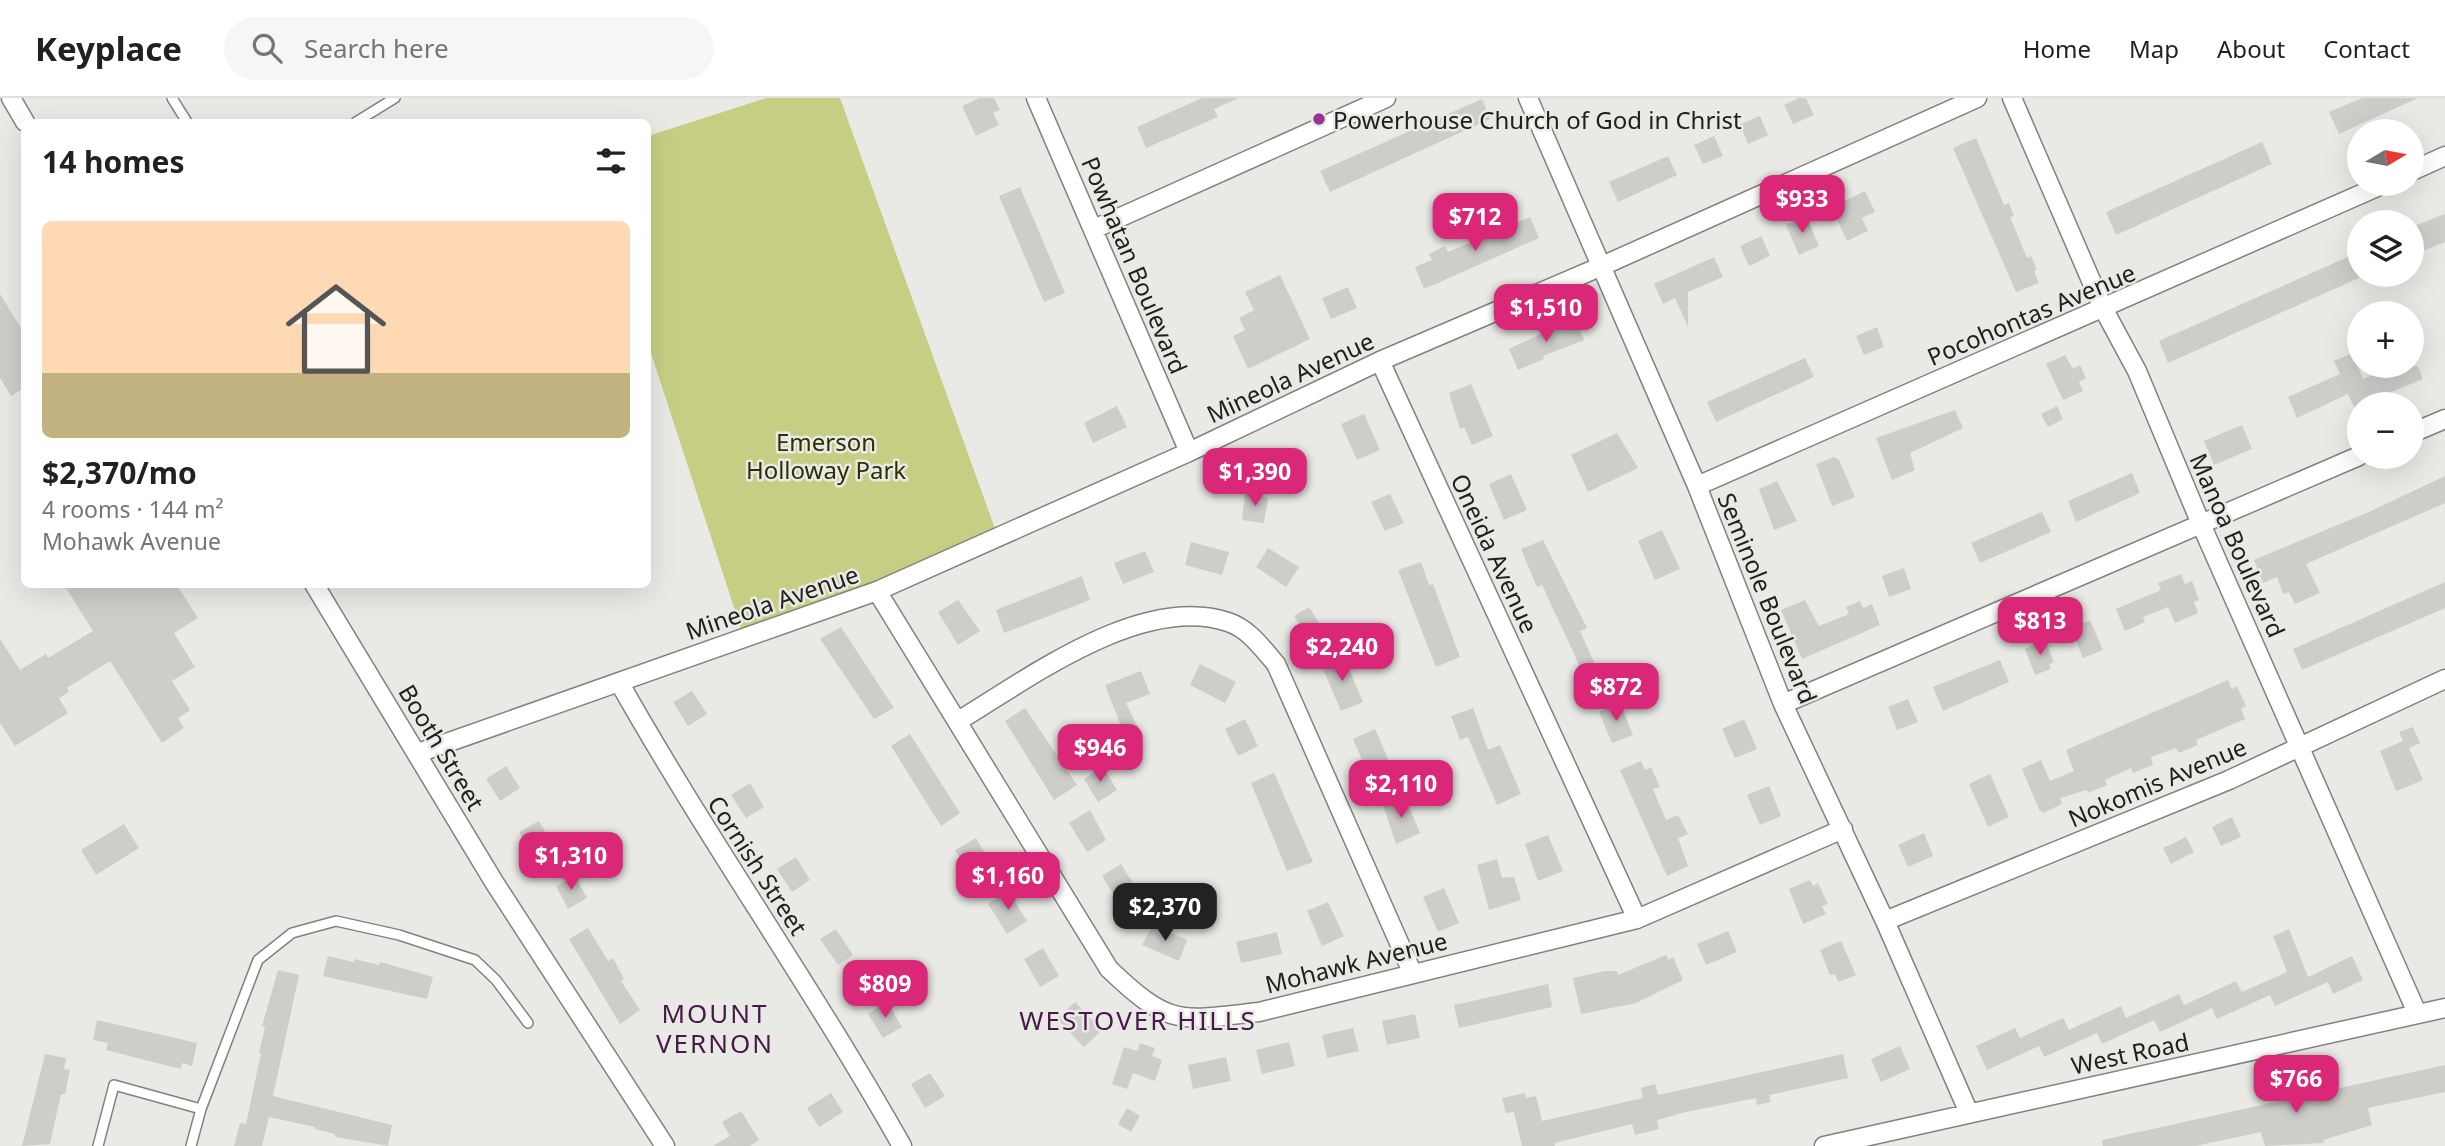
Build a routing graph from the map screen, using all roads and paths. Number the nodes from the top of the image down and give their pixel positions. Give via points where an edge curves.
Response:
1 (10, 98) edge
2 (172, 98) edge
3 (395, 98) edge
4 (1036, 98) edge
5 (1386, 98) edge
6 (1528, 98) edge
7 (1978, 98) edge
8 (2012, 98) edge
9 (23, 119) edge
10 (185, 119) edge
11 (361, 119) edge
12 (2445, 156) edge
13 (2424, 166) edge
14 (2357, 196) edge
15 (1094, 229) junction
16 (1602, 267) junction
17 (2103, 308) junction
18 (1380, 361) junction
19 (2445, 419) edge
20 (2424, 428) edge
21 (1189, 452) junction
22 (2347, 461) edge
23 (1697, 486) junction
24 (2201, 524) junction
25 (316, 588) edge
26 (877, 591) junction
27 (2445, 679) edge
28 (619, 682) junction
29 (1783, 704) junction
30 (958, 721) junction
31 (2301, 747) junction
32 (418, 753) junction
33 (1843, 828) junction
34 (1637, 919) junction
35 (1885, 920) junction
36 (1412, 972) junction
37 (2445, 1008) edge
38 (2417, 1013) junction
39 (528, 1023) dead end
40 (201, 1109) junction
41 (1969, 1113) junction
42 (98, 1146) edge
43 (191, 1146) edge
44 (665, 1146) edge
45 (902, 1146) edge
46 (1824, 1146) edge

1 - 9 street
2 - 10 lane
3 - 11 lane
4 - 15 street, Powhatan Boulevard
5 - 15 street
6 - 16 street, Seminole Boulevard
7 - 16 street, Mineola Avenue
8 - 17 street, Manoa Boulevard
12 - 13 street
14 - 17 street, Pocohontas Avenue
15 - 21 street, Powhatan Boulevard
16 - 18 street, Mineola Avenue
16 - 23 street, Seminole Boulevard
17 - 23 street, Pocohontas Avenue
17 - 24 street, Manoa Boulevard via 2137,371
18 - 21 street, Mineola Avenue
18 - 34 street, Oneida Avenue
19 - 20 street
21 - 26 street, Mineola Avenue
22 - 24 street
23 - 29 street, Seminole Boulevard
24 - 29 street
24 - 31 street, Manoa Boulevard
25 - 32 street, Booth Street
26 - 28 street, Mineola Avenue
26 - 30 street, Mohawk Avenue
27 - 31 street, Nokomis Avenue
28 - 32 street, Mineola Avenue
28 - 45 street, Cornish Street via 678,786
29 - 33 street, Seminole Boulevard
30 - 36 street, Mohawk Avenue via 1109,969 1143,1002 1169,1016 1204,1018 1259,1012
30 - 36 street via 1075,650 1119,633 1181,616 1230,623 1251,635 1276,664
31 - 35 street, Nokomis Avenue
31 - 38 street, Manoa Boulevard
32 - 44 street, Booth Street via 494,882
33 - 34 street, Mohawk Avenue
33 - 35 street, Seminole Boulevard
34 - 36 street, Mohawk Avenue
35 - 41 street, Seminole Boulevard
37 - 38 street, West Road
38 - 41 street, West Road
39 - 40 lane via 475,960 399,935 336,921 292,933 258,960
40 - 42 lane via 114,1085
40 - 43 lane
41 - 46 street, West Road

